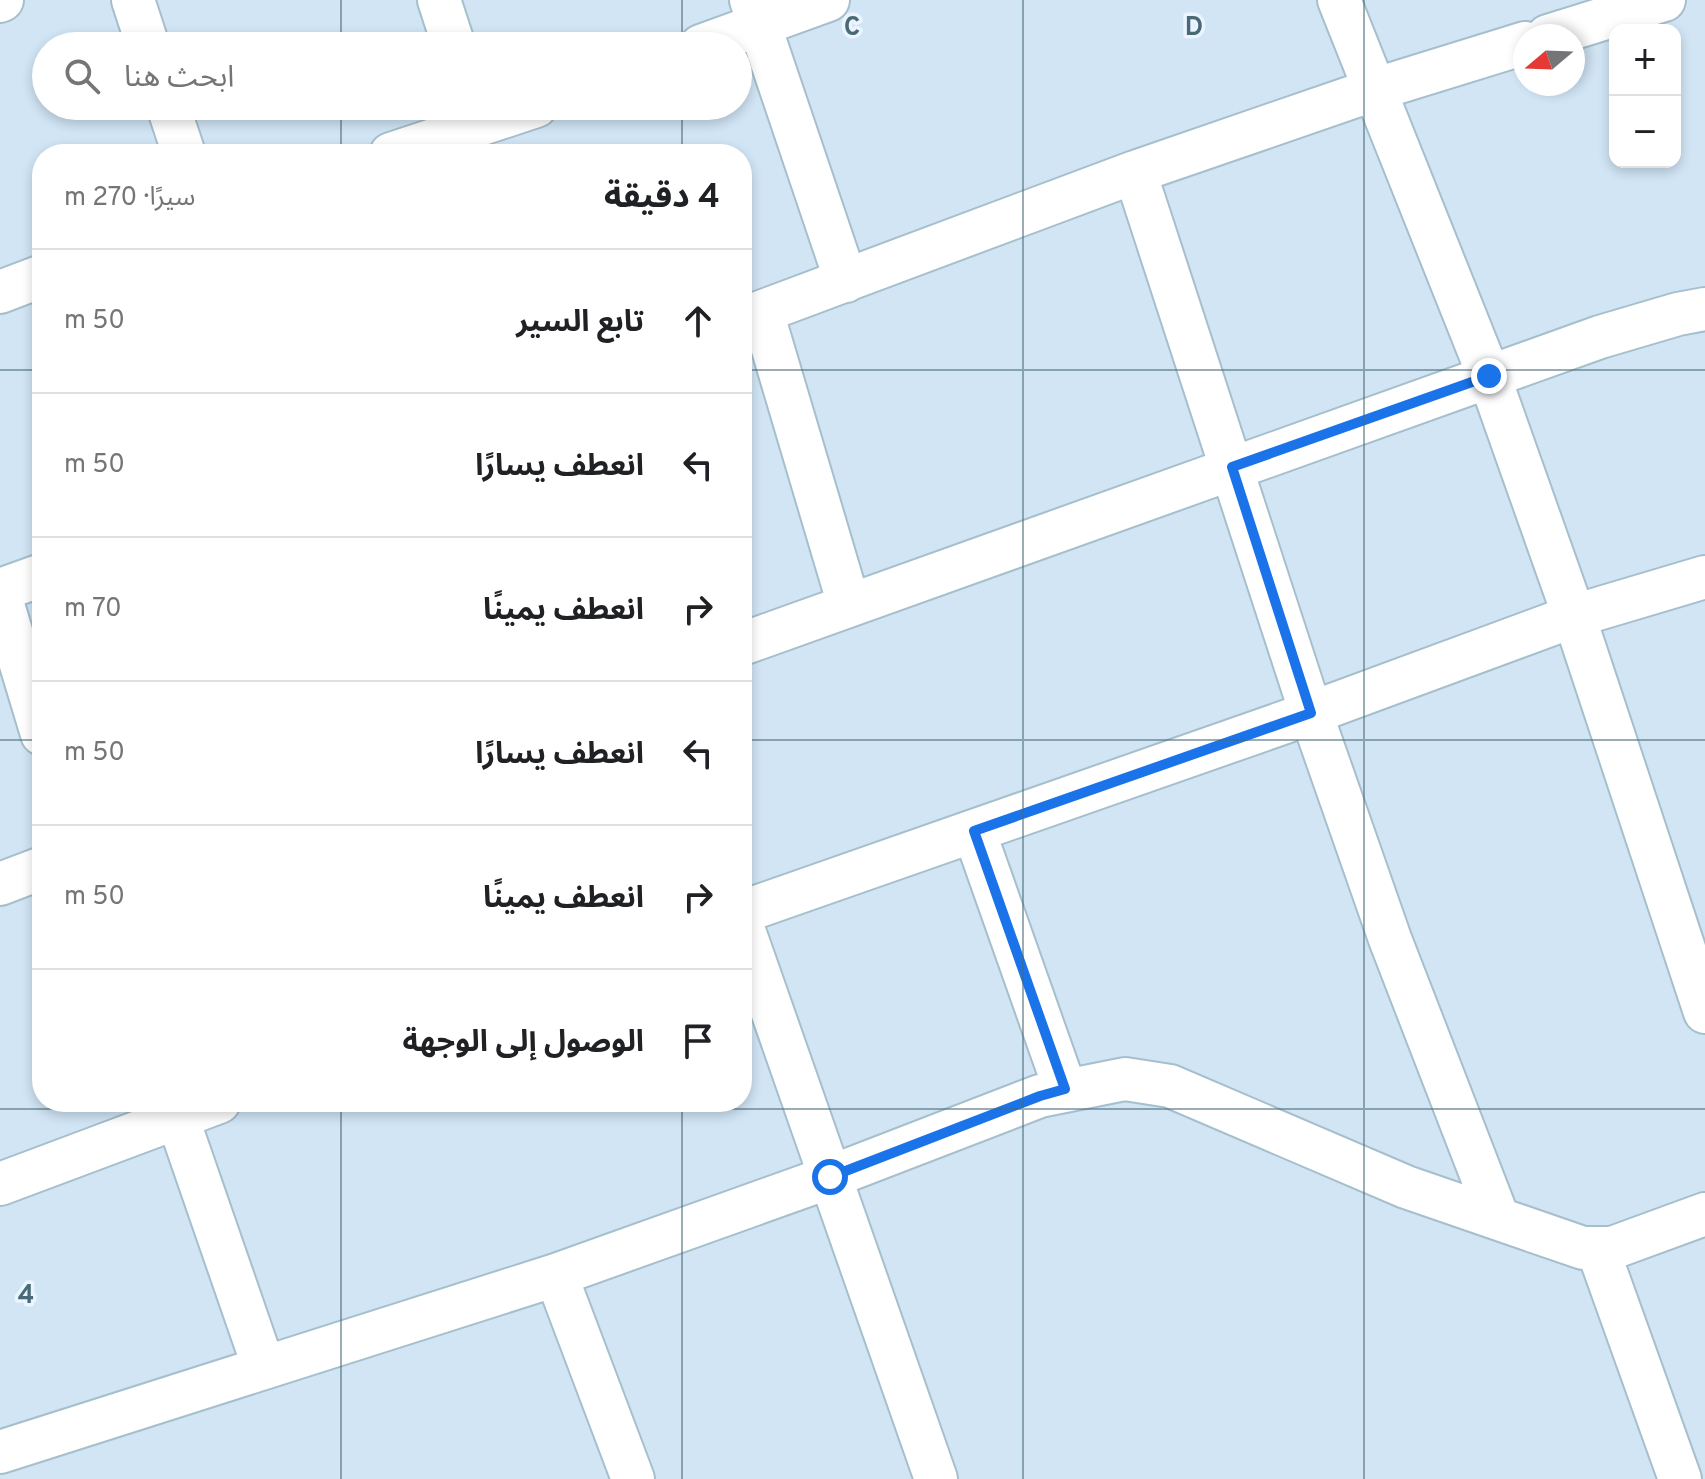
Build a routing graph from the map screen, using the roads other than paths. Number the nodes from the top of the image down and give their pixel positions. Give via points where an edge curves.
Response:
1 (133, 0) edge
2 (439, 0) edge
3 (828, 0) edge
4 (1339, 0) edge
5 (1664, 0) edge
6 (755, 12) edge
7 (1585, 25) edge
8 (143, 32) edge
9 (449, 32) edge
10 (723, 32) edge
11 (1513, 47) edge
12 (1373, 90) junction
13 (173, 120) edge
14 (469, 120) edge
15 (181, 144) edge
16 (414, 144) edge
17 (1135, 172) junction
18 (32, 280) edge
19 (846, 281) junction
20 (0, 292) edge
21 (1705, 309) edge
22 (752, 316) edge
23 (1489, 376) junction
24 (1232, 467) junction
25 (1705, 577) edge
26 (32, 579) edge
27 (0, 593) edge
28 (849, 605) junction
29 (1574, 616) junction
30 (752, 640) edge
31 (32, 700) edge
32 (1311, 713) junction
33 (974, 831) junction
34 (32, 872) edge
35 (0, 884) edge
36 (752, 909) edge
37 (752, 954) edge
38 (1705, 1012) edge
39 (1065, 1089) junction
40 (169, 1112) edge
41 (175, 1112) edge
42 (830, 1177) junction
43 (0, 1184) edge
44 (1705, 1214) edge
45 (1498, 1218) junction
46 (1598, 1250) junction
47 (556, 1275) junction
48 (264, 1368) junction
49 (0, 1452) edge
50 (633, 1479) edge
51 (936, 1479) edge
52 (1680, 1479) edge

1 - 8 street
2 - 9 street
3 - 6 street
4 - 12 street
5 - 7 street
6 - 10 street
6 - 19 street
11 - 12 street
12 - 17 street
12 - 23 street
13 - 15 street
14 - 16 street
17 - 19 street
17 - 24 street
18 - 20 street
19 - 22 street
21 - 23 street via 1600,337
22 - 28 street
23 - 24 street
23 - 29 street
24 - 28 street
24 - 32 street
25 - 29 street
26 - 27 street
27 - 31 street
28 - 30 street
29 - 32 street
29 - 38 street
32 - 33 street
32 - 45 street via 1390,939
33 - 36 street
33 - 39 street
34 - 35 street
37 - 42 street
39 - 42 street
39 - 45 street via 1125,1079 1170,1086 1406,1187
40 - 43 street
41 - 48 street
42 - 47 street
42 - 51 street
44 - 46 street
45 - 46 street
46 - 52 street
47 - 48 street
47 - 50 street
48 - 49 street

